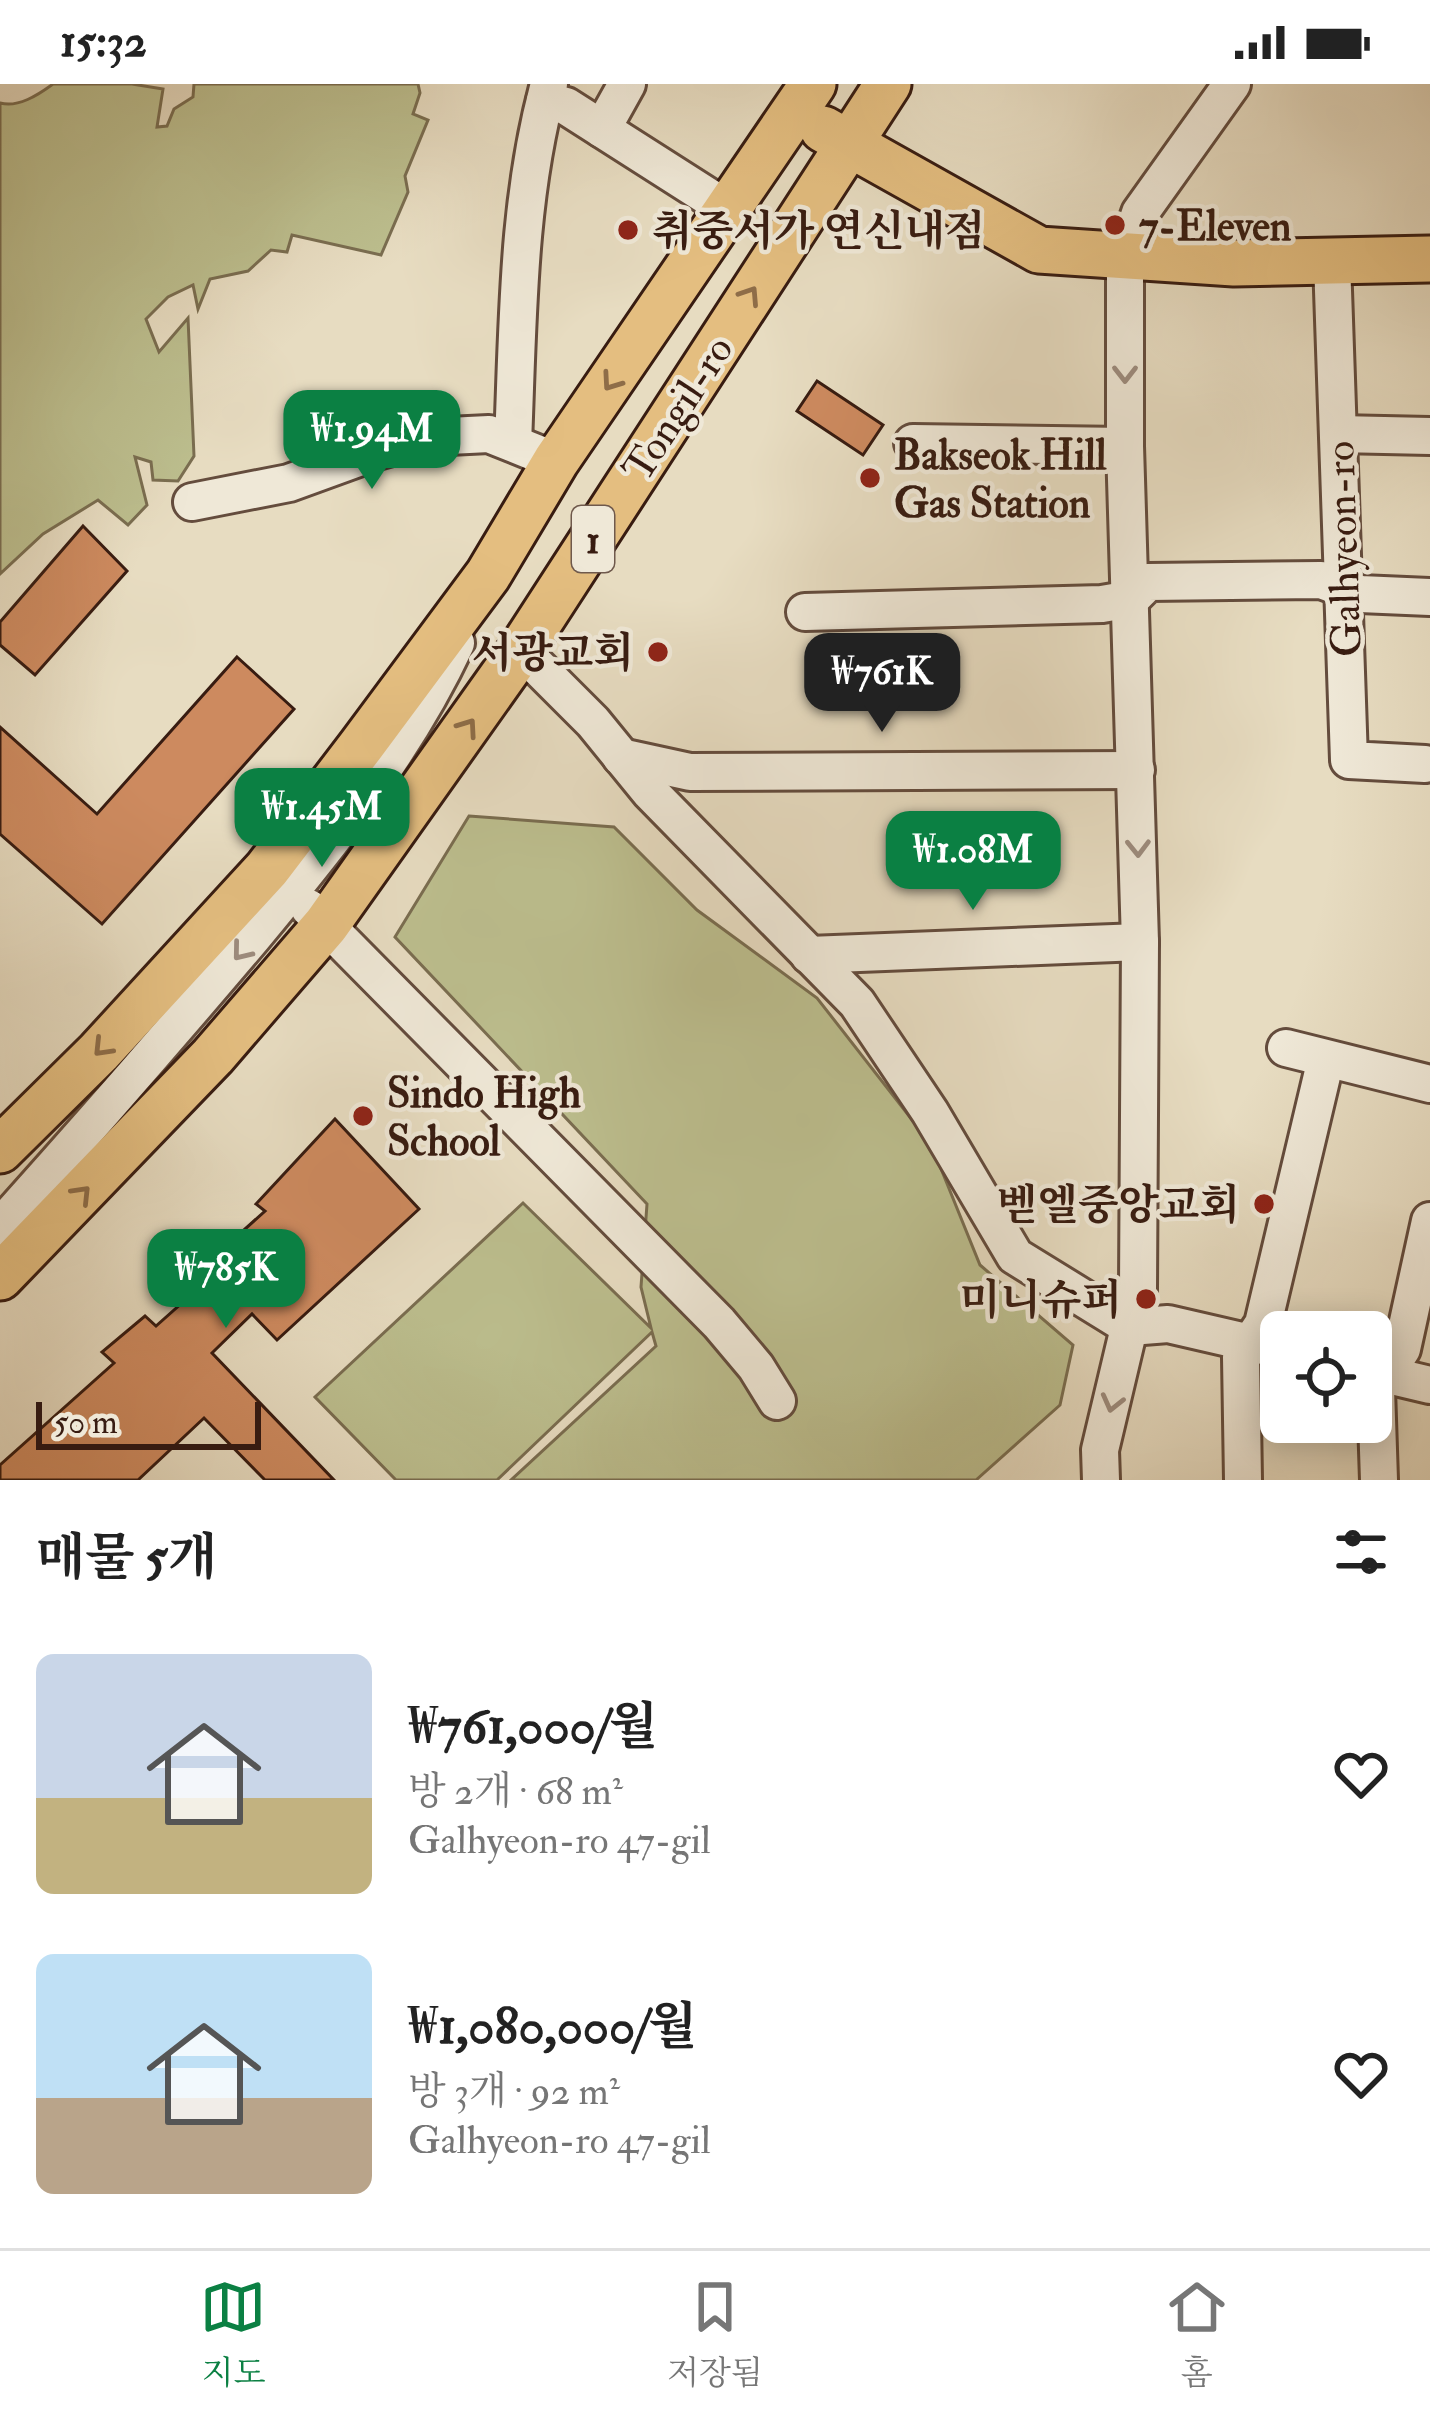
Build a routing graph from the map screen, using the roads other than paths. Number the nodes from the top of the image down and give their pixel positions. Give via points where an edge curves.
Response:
1 (627, 84) edge
2 (888, 84) edge
3 (1232, 84) edge
4 (547, 93) edge
5 (804, 98) edge
6 (602, 129) junction
7 (849, 145) junction
8 (729, 210) junction
9 (1125, 257) junction
10 (1430, 259) edge
11 (1332, 261) junction
12 (1338, 434) junction
13 (1430, 436) edge
14 (513, 443) junction
15 (913, 443) dead end
16 (1125, 446) junction
17 (556, 461) junction
18 (192, 502) dead end
19 (1343, 587) junction
20 (1430, 597) edge
21 (1132, 599) junction
22 (805, 612) dead end
23 (521, 650) junction
24 (621, 757) junction
25 (1425, 764) dead end
26 (1136, 770) junction
27 (279, 880) junction
28 (326, 925) junction
29 (1141, 942) junction
30 (809, 955) junction
31 (1286, 1048) dead end
32 (1326, 1059) junction
33 (1430, 1084) edge
34 (0, 1150) edge
35 (1430, 1221) edge
36 (0, 1227) edge
37 (0, 1277) edge
38 (1266, 1311) edge
39 (1130, 1328) junction
40 (1260, 1346) edge
41 (1260, 1349) edge
42 (1392, 1359) edge
43 (1392, 1376) edge
44 (1430, 1385) edge
45 (777, 1401) dead end
46 (1378, 1443) edge
47 (1101, 1480) edge
48 (1243, 1480) edge
49 (1379, 1480) edge

1 - 6 street
2 - 7 main road, Tongil-ro / 1
3 - 9 street via 1140,213
4 - 6 street
4 - 14 street via 521,255
5 - 7 main road
5 - 8 main road, Tongil-ro / 1
6 - 8 street
7 - 9 main road via 1039,250
23 -> 7 main road, Tongil-ro / 1
8 -> 17 main road, Tongil-ro / 1
9 - 11 main road
9 -> 16 street
10 - 11 main road
11 - 12 street, Galhyeon-ro
12 - 13 street
12 - 19 street, Galhyeon-ro
14 - 17 street
14 - 18 street via 489,434 428,437 289,483
15 - 16 street
16 - 21 street
17 - 27 main road, Tongil-ro / 1 via 488,575
19 - 20 street
19 - 21 street via 1321,580 1148,583
19 - 25 street, Galhyeon-ro via 1349,760
21 - 22 street
21 - 26 street
23 - 24 street
28 -> 23 main road, Tongil-ro / 1
24 - 26 street via 690,772
24 - 30 street
26 -> 29 street
27 - 28 street
27 -> 34 main road, Tongil-ro / 1
27 -> 36 street via 182,1024
37 -> 28 main road, Tongil-ro / 1
28 - 45 street via 718,1323
29 - 30 street
29 - 39 street via 1138,1290
30 - 39 street via 857,1003 1015,1256
31 - 32 street
32 - 33 street
32 - 38 street
35 - 42 street via 1402,1349
39 - 40 street via 1168,1324
39 -> 47 street via 1100,1450
41 - 48 street via 1241,1357
43 - 44 street
46 - 49 street

